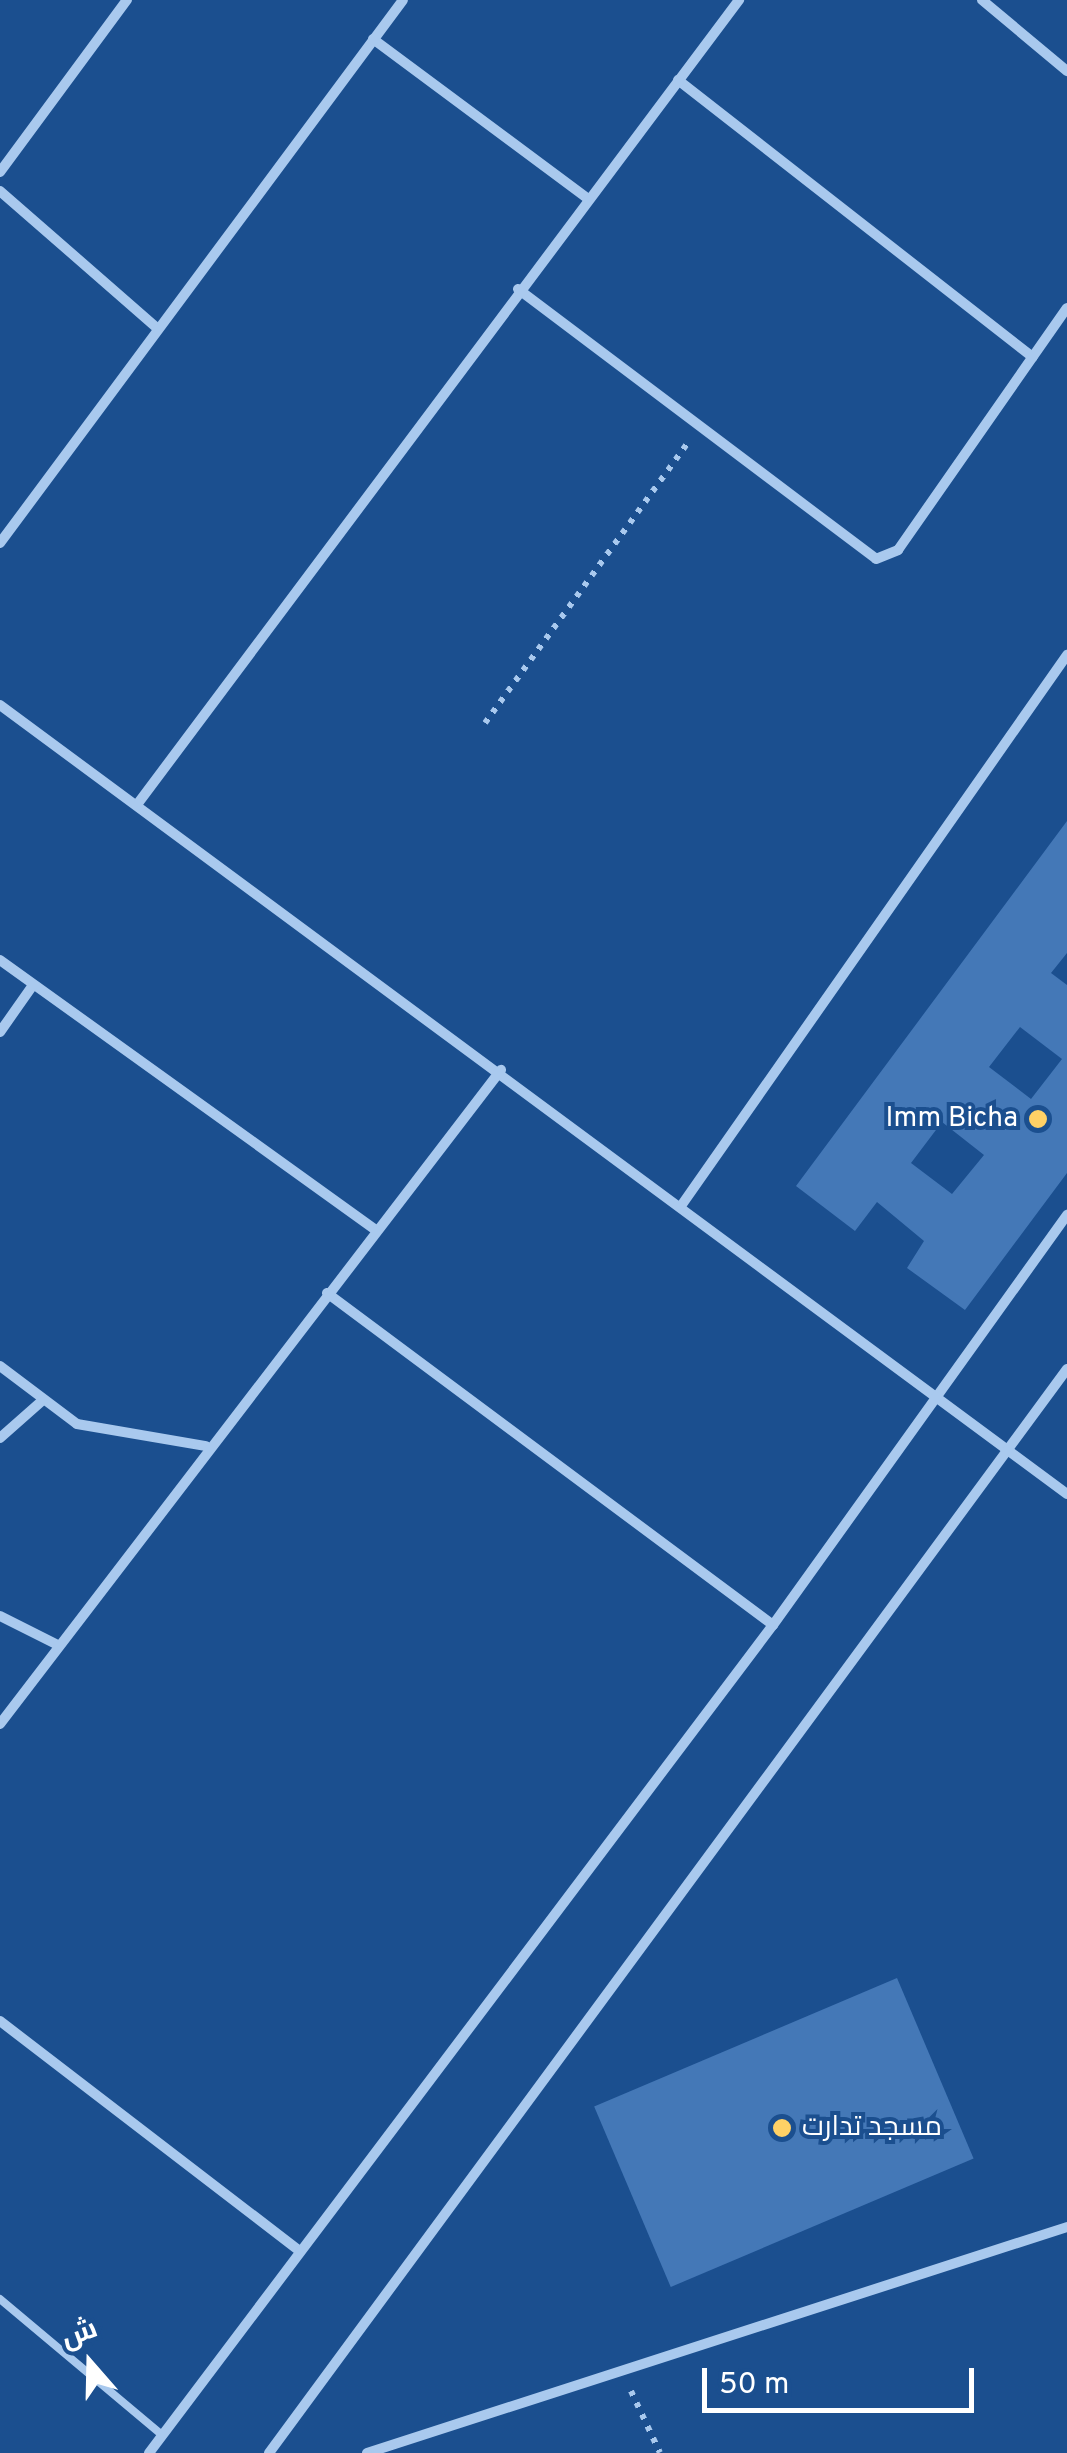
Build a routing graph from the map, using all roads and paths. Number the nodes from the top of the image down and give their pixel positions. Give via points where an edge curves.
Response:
1 (127, 0) edge
2 (403, 0) edge
3 (739, 0) edge
4 (982, 0) edge
5 (373, 39) junction
6 (1067, 72) edge
7 (678, 80) junction
8 (0, 172) edge
9 (0, 191) edge
10 (588, 198) junction
11 (518, 289) junction
12 (1067, 308) edge
13 (155, 326) junction
14 (1032, 358) junction
15 (700, 426) junction
16 (0, 544) edge
17 (1067, 655) edge
18 (0, 705) edge
19 (486, 723) dead end
20 (139, 802) junction
21 (0, 960) edge
22 (34, 984) junction
23 (0, 1032) edge
24 (501, 1070) junction
25 (682, 1206) junction
26 (1067, 1215) edge
27 (375, 1229) junction
28 (327, 1292) junction
29 (0, 1366) edge
30 (1067, 1369) edge
31 (934, 1395) junction
32 (43, 1400) junction
33 (0, 1438) edge
34 (206, 1446) junction
35 (1007, 1450) junction
36 (1067, 1494) edge
37 (0, 1616) edge
38 (773, 1625) junction
39 (58, 1645) junction
40 (0, 1724) edge
41 (0, 2021) edge
42 (1067, 2227) edge
43 (298, 2249) junction
44 (0, 2299) edge
45 (622, 2371) junction
46 (162, 2435) junction
47 (149, 2453) edge
48 (269, 2453) edge
49 (367, 2453) edge
50 (660, 2453) edge

1 - 8 street
2 - 5 street
3 - 7 street
4 - 6 street
5 - 10 street
5 - 13 street
7 - 10 street
7 - 14 street
9 - 13 street
10 - 11 street
11 - 15 street
11 - 20 street
12 - 14 street
13 - 16 street
14 - 15 street via 888,558 876,559
15 - 19 path
17 - 25 street
18 - 20 street
20 - 24 street
21 - 22 street
22 - 23 street
22 - 27 street
24 - 25 street
24 - 27 street
25 - 31 street
26 - 31 street
27 - 28 street
28 - 34 street
28 - 38 street
29 - 32 street
30 - 35 street
31 - 35 street
31 - 38 street
32 - 33 street
32 - 34 street via 92,1429
34 - 39 street
35 - 36 street
35 - 48 street
37 - 39 street
38 - 43 street
39 - 40 street
41 - 43 street
42 - 45 street
43 - 46 street
44 - 46 lane
45 - 49 street
45 - 50 path
46 - 47 street

